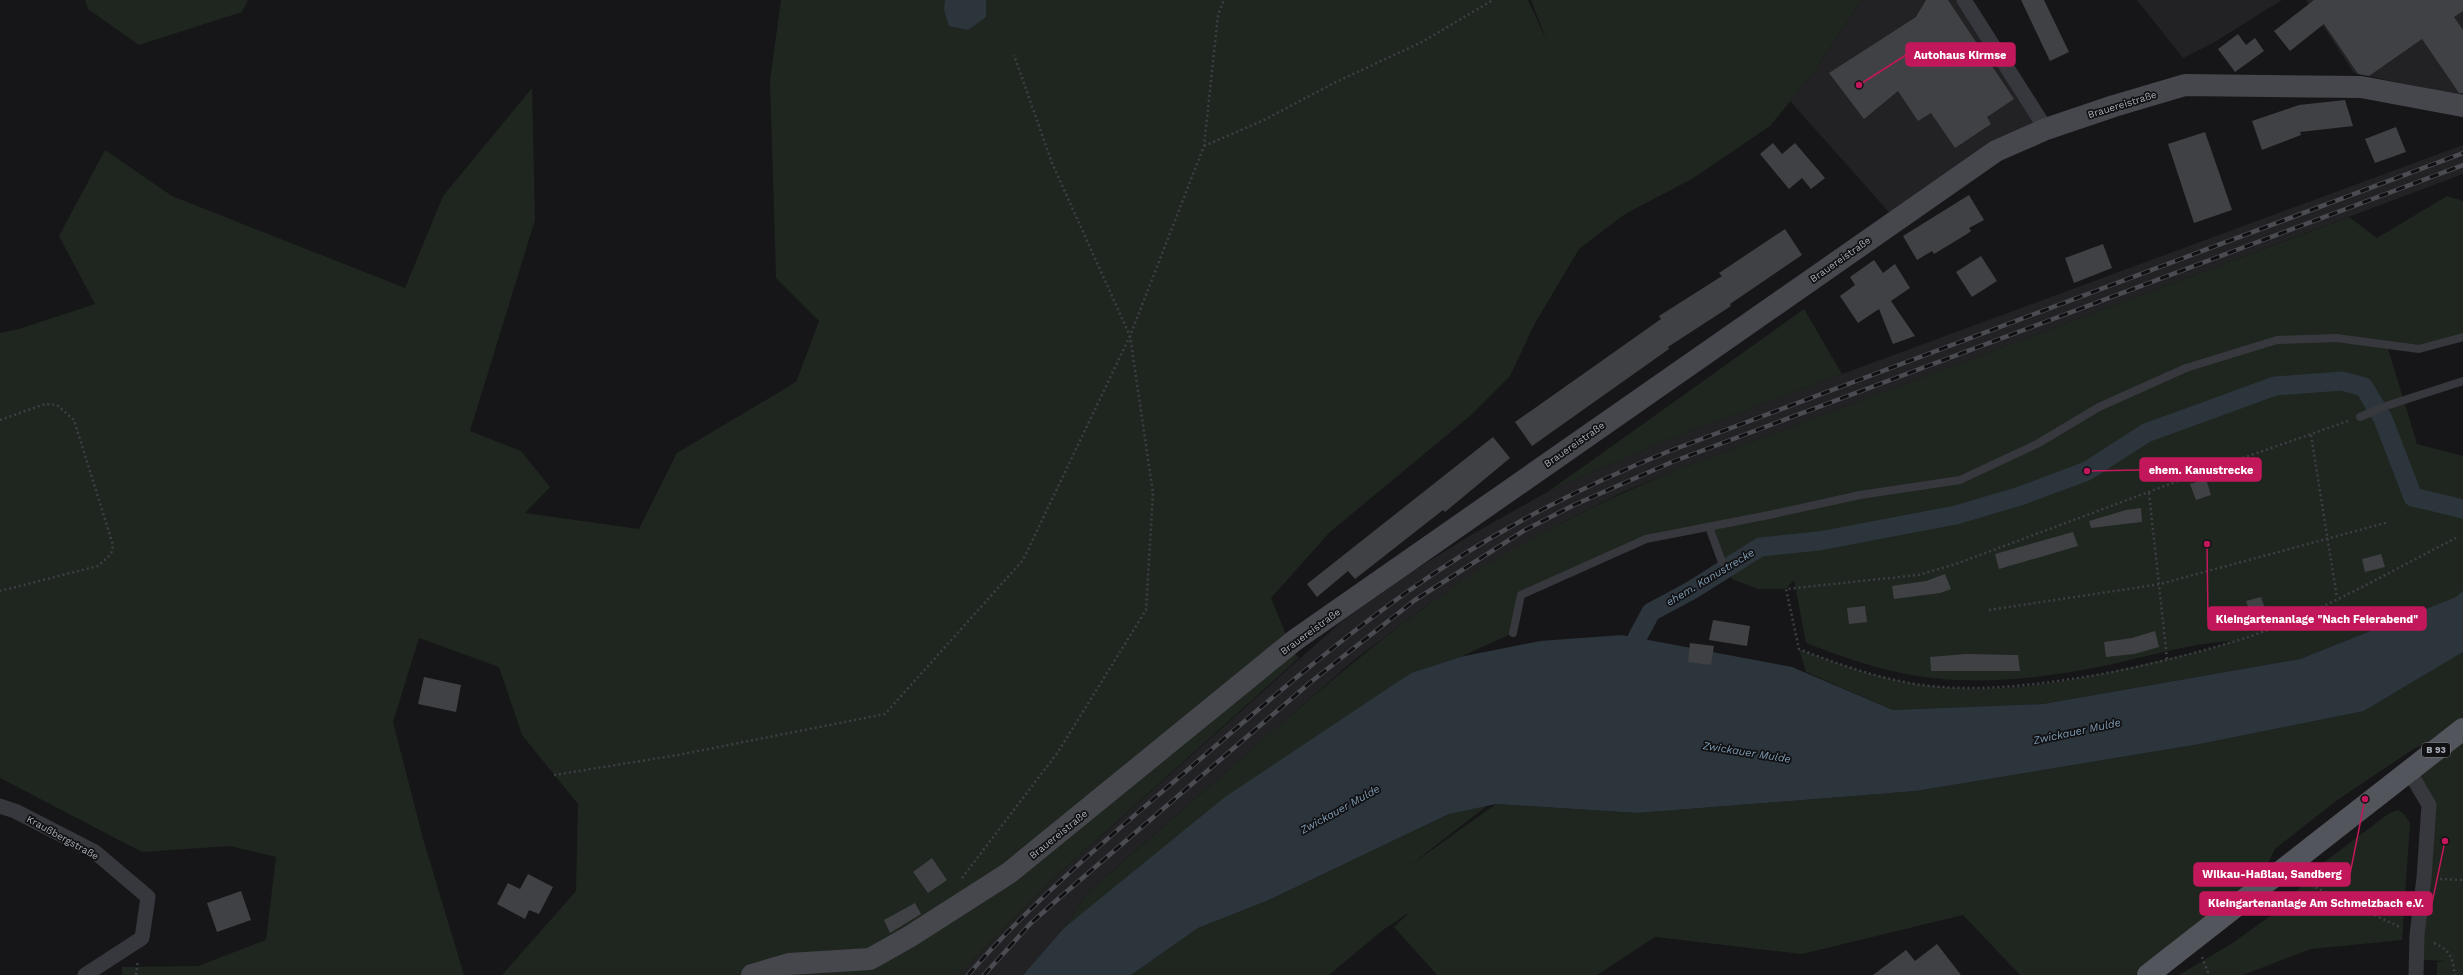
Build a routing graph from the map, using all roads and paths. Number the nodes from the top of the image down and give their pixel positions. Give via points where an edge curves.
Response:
1 (1224, 0) edge
2 (1493, 0) edge
3 (1964, 0) edge
4 (1014, 55) dead end
5 (2463, 106) edge
6 (2046, 129) junction
7 (1204, 146) junction
8 (1130, 336) junction
9 (2463, 337) edge
10 (2463, 381) edge
11 (2360, 417) joint
12 (0, 420) edge
13 (2311, 435) junction
14 (2149, 493) junction
15 (2389, 522) dead end
16 (1710, 527) junction
17 (2327, 538) junction
18 (2456, 538) dead end
19 (1722, 562) dead end
20 (2160, 584) junction
21 (0, 591) edge
22 (2337, 598) junction
23 (1989, 610) dead end
24 (1513, 633) dead end
25 (2167, 659) junction
26 (2463, 729) edge
27 (2409, 771) junction
28 (554, 775) dead end
29 (0, 806) edge
30 (2281, 871) junction
31 (2424, 878) junction
32 (2463, 880) edge
33 (966, 900) junction
34 (2417, 935) junction
35 (85, 975) edge
36 (752, 975) edge
37 (2148, 975) edge
38 (2416, 975) edge
39 (2455, 975) edge

1 - 7 path via 1218,15
2 - 7 path via 1422,42 1336,82 1262,121
3 - 6 street
4 - 8 path via 1052,163
5 - 6 street, Brauereistraße via 2361,87 2185,86
6 - 33 street, Brauereistraße via 1990,155 1295,640 1015,868
7 - 8 path
8 - 28 path via 1023,560 884,714 678,755
8 - 33 path via 1153,493 1146,610 1058,752 960,882
9 - 16 lane via 2418,348 2336,338 2277,340 2186,368 2099,407 2037,444 1960,480 1860,495
10 - 11 lane
11 - 13 path
12 - 21 path via 45,404 57,405 74,420 113,546 111,554 98,566
13 - 14 path
13 - 17 path
14 - 20 path
14 - 25 path via 1956,564 1918,575 1786,589 1799,649 1846,667 1915,684 1960,688 2018,688 2105,674
15 - 17 path
16 - 19 lane
16 - 24 lane via 1646,539 1521,595
17 - 20 path
17 - 22 path
18 - 22 path
20 - 23 path
20 - 25 path
22 - 25 path via 2237,640
26 - 27 main road, B 93
27 - 30 main road, B 93
27 - 31 street via 2429,805
29 - 35 street, Kraußbergstraße via 15,811 95,852 148,897 142,938
30 - 34 path
30 - 37 main road, B 93
31 - 32 path
31 - 34 street
33 - 36 street, Brauereistraße via 870,959 789,964
34 - 38 street
34 - 39 path via 2447,949 2453,961

